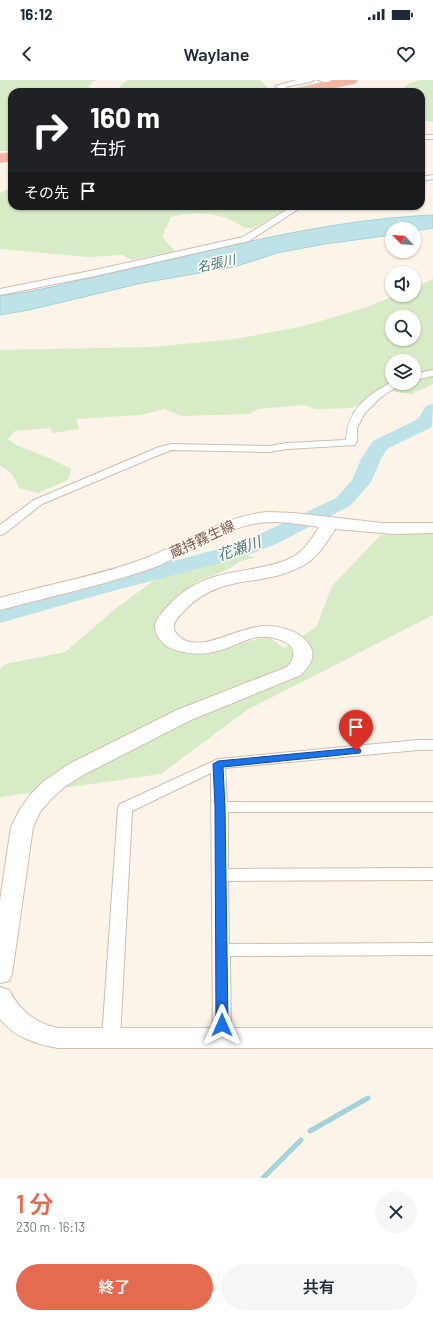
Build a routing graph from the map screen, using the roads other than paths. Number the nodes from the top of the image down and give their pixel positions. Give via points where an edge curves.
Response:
1 (310, 80) edge
2 (351, 80) edge
3 (327, 82) edge
4 (282, 88) edge
5 (310, 88) edge
6 (292, 210) edge
7 (0, 292) edge
8 (433, 373) edge
9 (421, 376) edge
10 (385, 390) edge
11 (330, 523) junction
12 (433, 528) edge
13 (0, 531) edge
14 (0, 604) edge
15 (433, 745) edge
16 (218, 764) junction
17 (220, 807) junction
18 (433, 807) edge
19 (433, 874) edge
20 (221, 875) junction
21 (433, 949) edge
22 (222, 950) junction
23 (0, 974) edge
24 (0, 997) edge
25 (433, 1038) edge
26 (111, 1039) junction
27 (222, 1039) junction

1 - 4 street via 279,86
2 - 3 highway
3 - 5 highway
6 - 7 street via 246,239
8 - 9 street
10 - 13 street via 374,396 356,416 351,443 269,448 162,449 38,502
11 - 12 street, 蔵持霧生線 via 376,529
11 - 14 street, 蔵持霧生線 via 284,516 236,523 129,570
11 - 23 street via 315,547 299,561 273,572 226,579 203,586 165,620 166,634 176,643 189,647 214,647 252,633 274,631 299,644 304,651 304,658 294,671 184,715 77,769 61,778 38,798 25,817 22,827
15 - 16 street
16 - 17 street
16 - 26 street via 124,808
17 - 18 street
17 - 20 street
19 - 20 street
20 - 22 street
21 - 22 street
22 - 27 street
24 - 26 street via 12,1017 32,1032 58,1038
25 - 27 street
26 - 27 street

